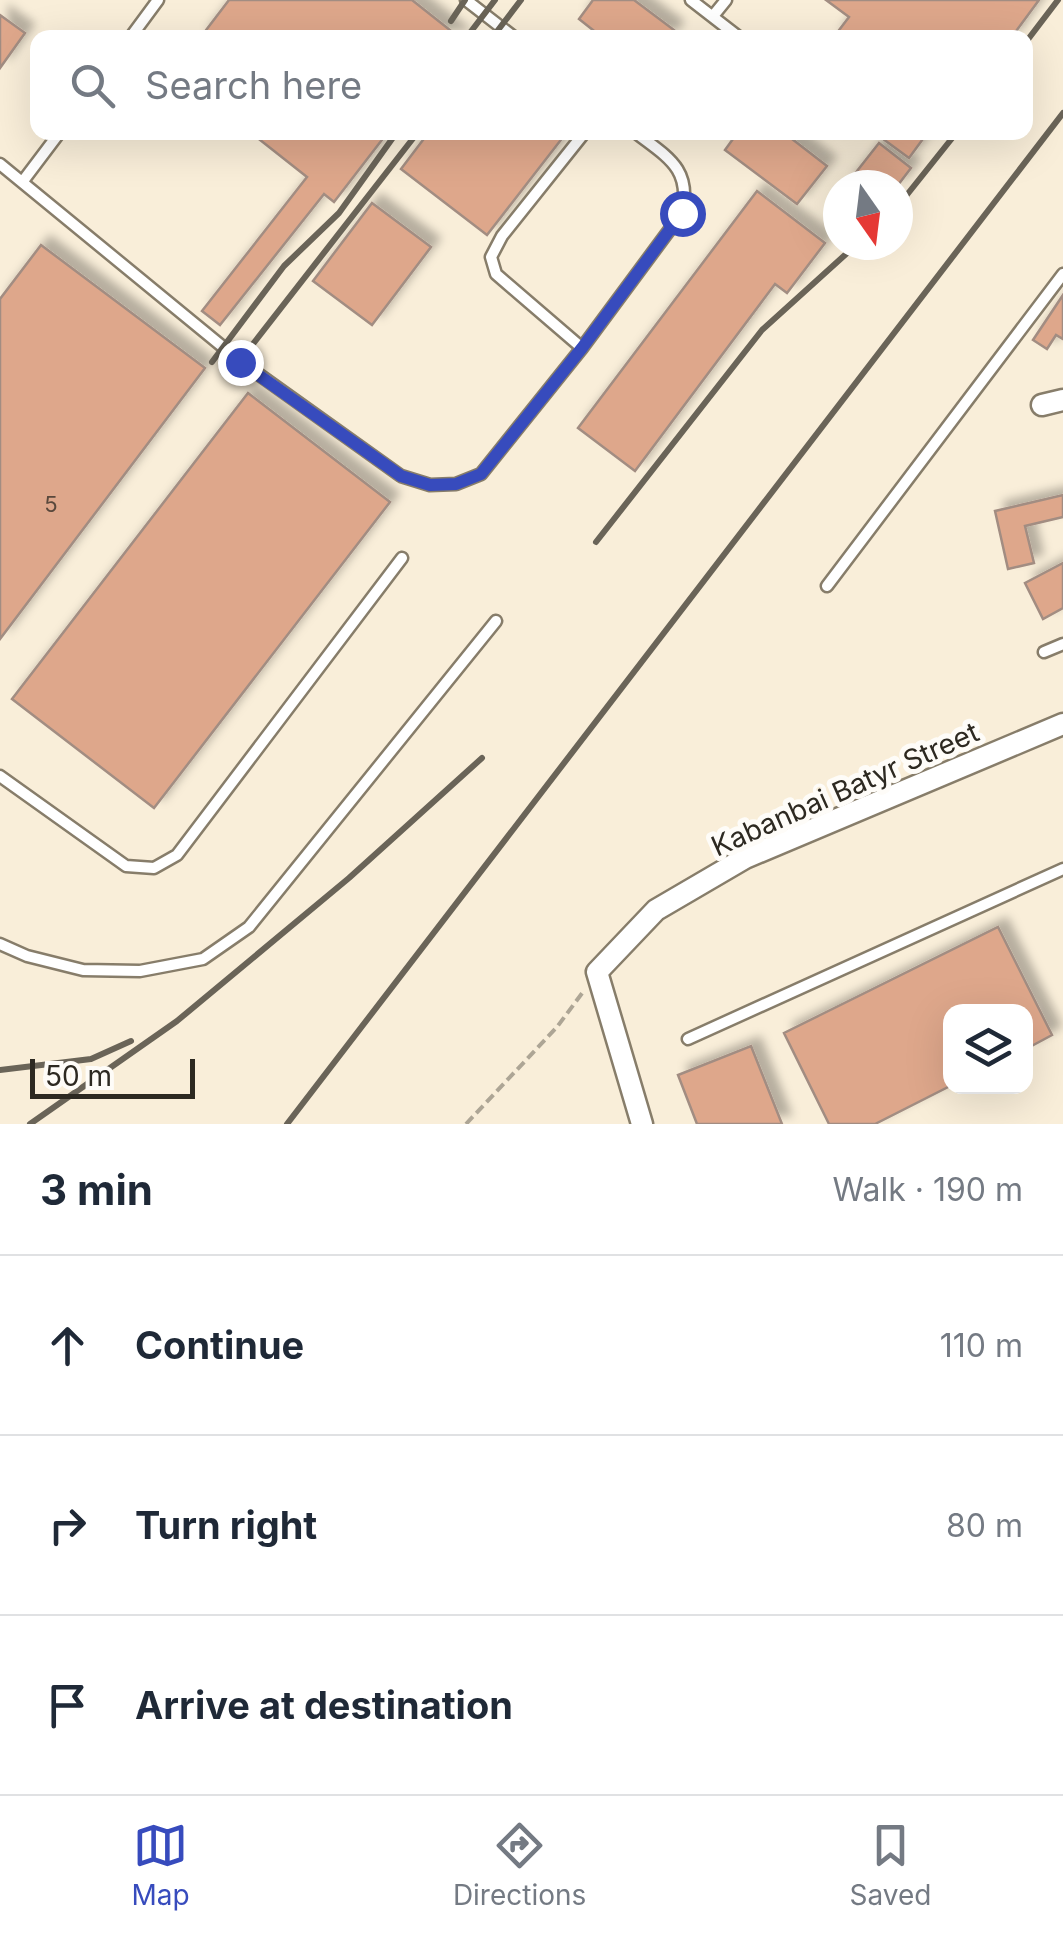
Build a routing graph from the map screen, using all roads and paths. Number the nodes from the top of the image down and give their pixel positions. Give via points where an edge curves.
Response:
1 (158, 0) edge
2 (466, 0) edge
3 (691, 0) edge
4 (726, 0) edge
5 (713, 16) junction
6 (136, 30) edge
7 (505, 30) edge
8 (730, 30) edge
9 (54, 140) edge
10 (578, 140) edge
11 (645, 140) edge
12 (0, 164) edge
13 (23, 182) junction
14 (1063, 274) edge
15 (582, 348) junction
16 (1063, 400) edge
17 (1042, 405) dead end
18 (402, 558) dead end
19 (827, 586) dead end
20 (496, 620) dead end
21 (1063, 644) edge
22 (1044, 652) dead end
23 (1063, 724) edge
24 (0, 776) edge
25 (1063, 869) edge
26 (0, 944) edge
27 (598, 972) junction
28 (688, 1039) dead end
29 (466, 1124) edge
30 (642, 1124) edge

1 - 6 lane
2 - 7 lane
3 - 5 lane
4 - 5 lane
5 - 8 lane
9 - 13 lane
10 - 15 lane via 491,257 496,274
11 - 15 lane via 682,176 682,213
12 - 13 lane
13 - 15 lane via 240,362 401,476 430,485 481,474
14 - 19 lane
16 - 17 street
18 - 24 lane via 178,855 154,868 126,866
20 - 26 lane via 249,927 202,958 140,971 83,970
21 - 22 lane
23 - 27 street, Kabanbai Batyr Street via 745,858 656,910
25 - 28 lane
27 - 29 path
27 - 30 street

